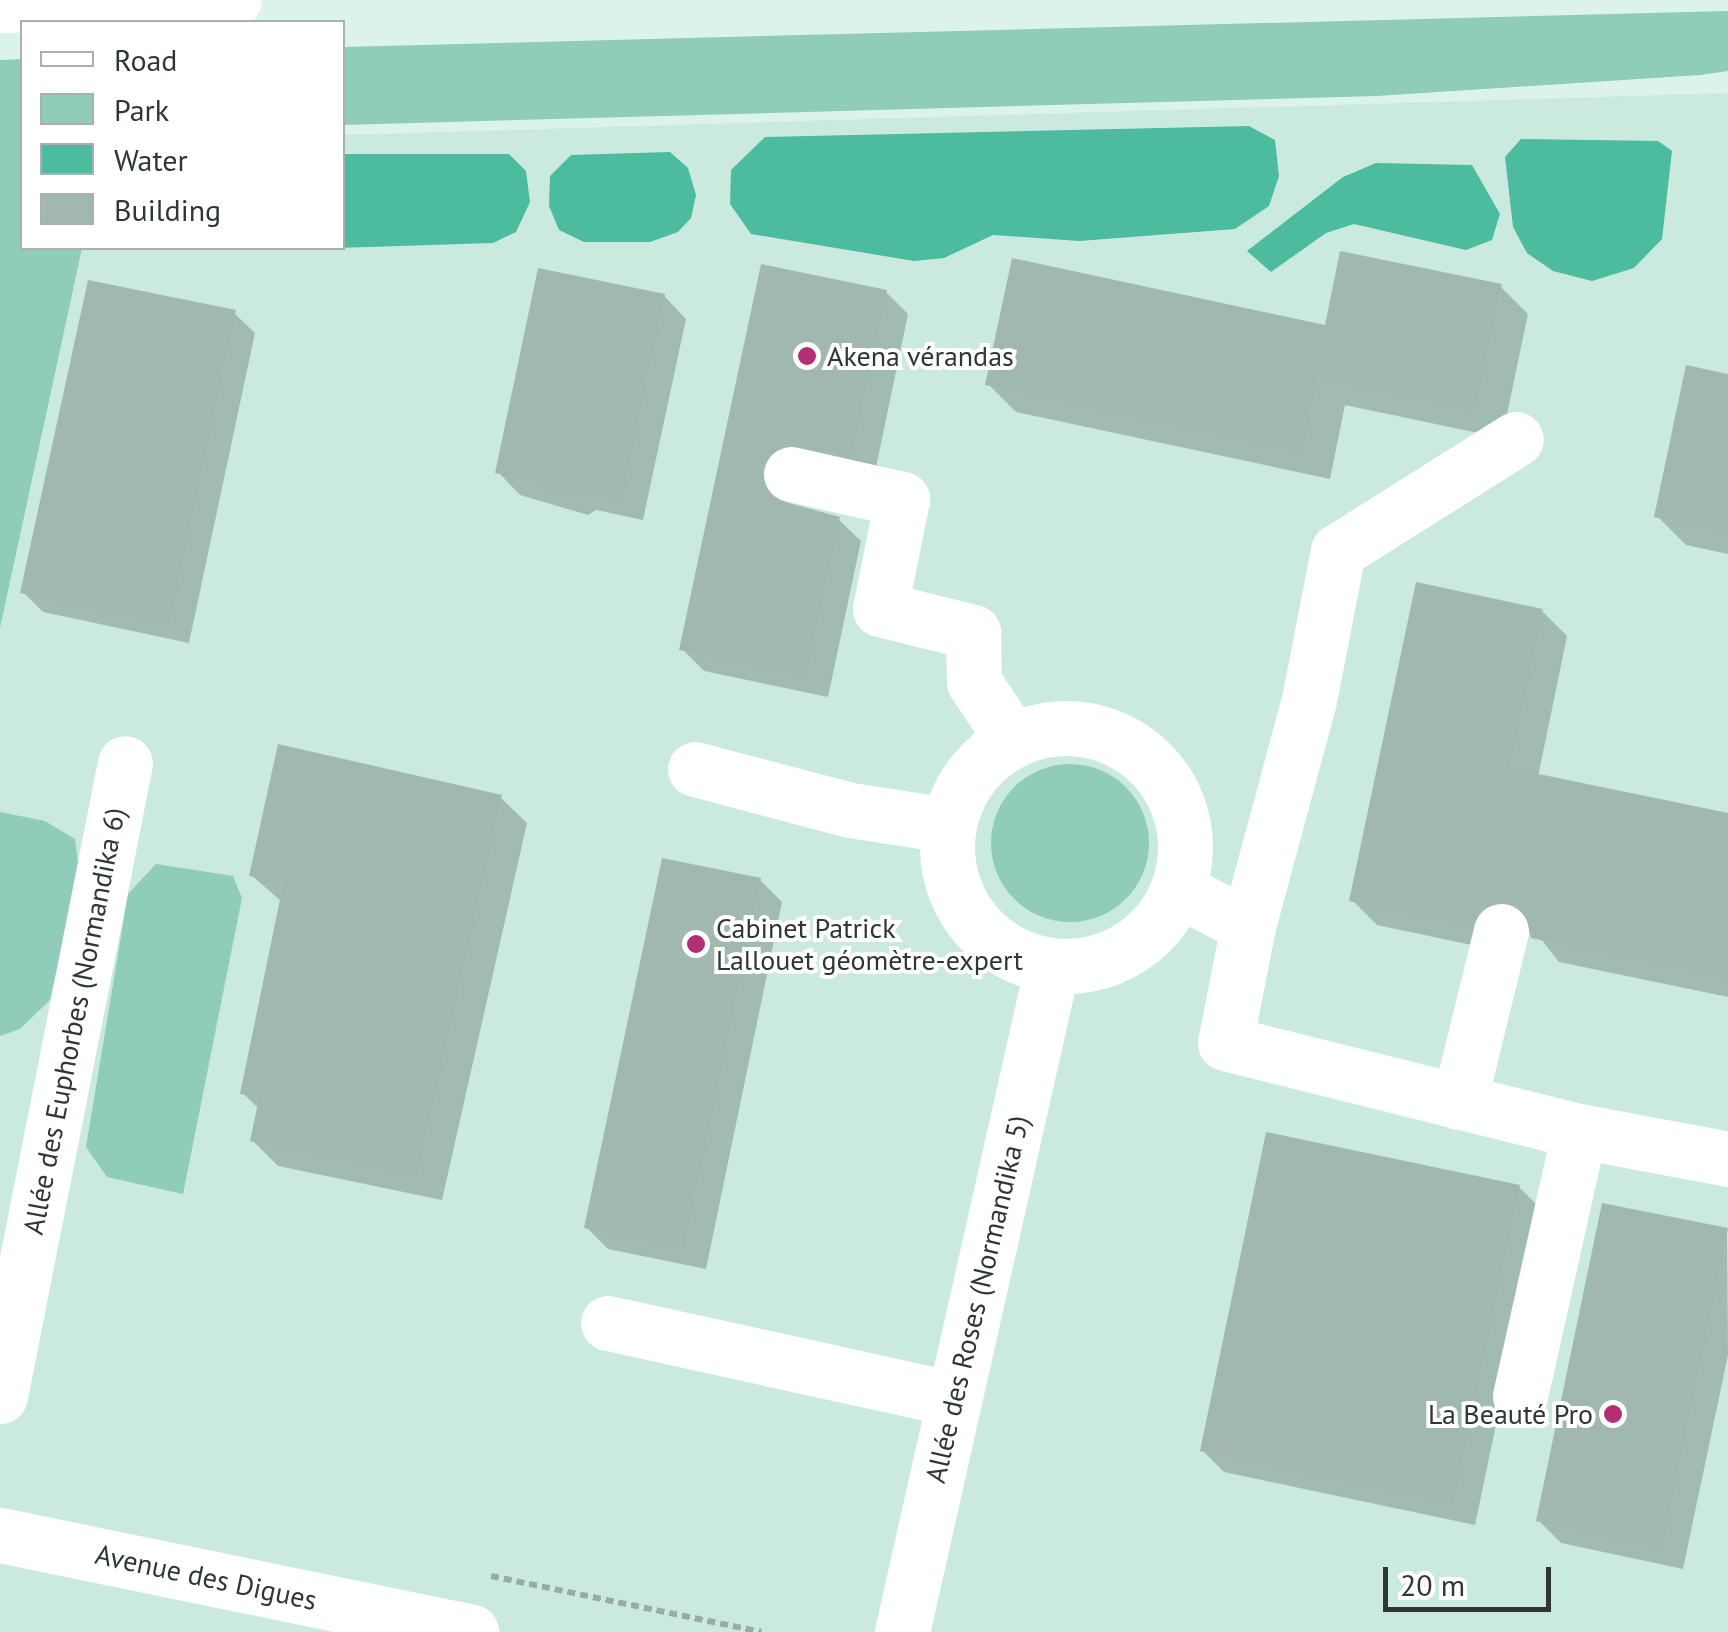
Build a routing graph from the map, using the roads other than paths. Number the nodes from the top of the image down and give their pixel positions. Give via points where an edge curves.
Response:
1 (234, 0) edge
2 (0, 6) edge
3 (1516, 439) dead end
4 (791, 474) dead end
5 (1012, 739) junction
6 (125, 763) dead end
7 (695, 769) dead end
8 (948, 825) junction
9 (1178, 890) junction
10 (1248, 926) junction
11 (1500, 931) dead end
12 (1052, 966) junction
13 (1459, 1102) junction
14 (1579, 1131) junction
15 (1728, 1159) edge
16 (608, 1322) dead end
17 (0, 1396) edge
18 (1520, 1396) dead end
19 (954, 1400) junction
20 (0, 1535) edge
21 (471, 1632) edge
22 (902, 1632) edge

1 - 2 main road
3 - 10 main road via 1338,551 1309,700
4 - 5 main road via 902,499 880,609 973,632 974,682
5 - 8 main road via 971,775
5 - 9 main road via 1051,728 1092,729 1130,745 1161,772 1180,809 1186,850
6 - 17 main road, Allée des Euphorbes (Normandika 6)
7 - 8 main road via 850,810
8 - 12 main road via 947,864 959,902 982,933 1015,956
9 - 10 main road
9 - 12 main road via 1159,924 1129,949 1092,964
10 - 13 main road via 1224,1043
11 - 13 main road
12 - 19 main road, Allée des Roses (Normandika 5)
13 - 14 main road
14 - 15 main road
14 - 18 main road
16 - 19 main road
19 - 22 main road, Allée des Roses (Normandika 5)
20 - 21 main road, Avenue des Digues

